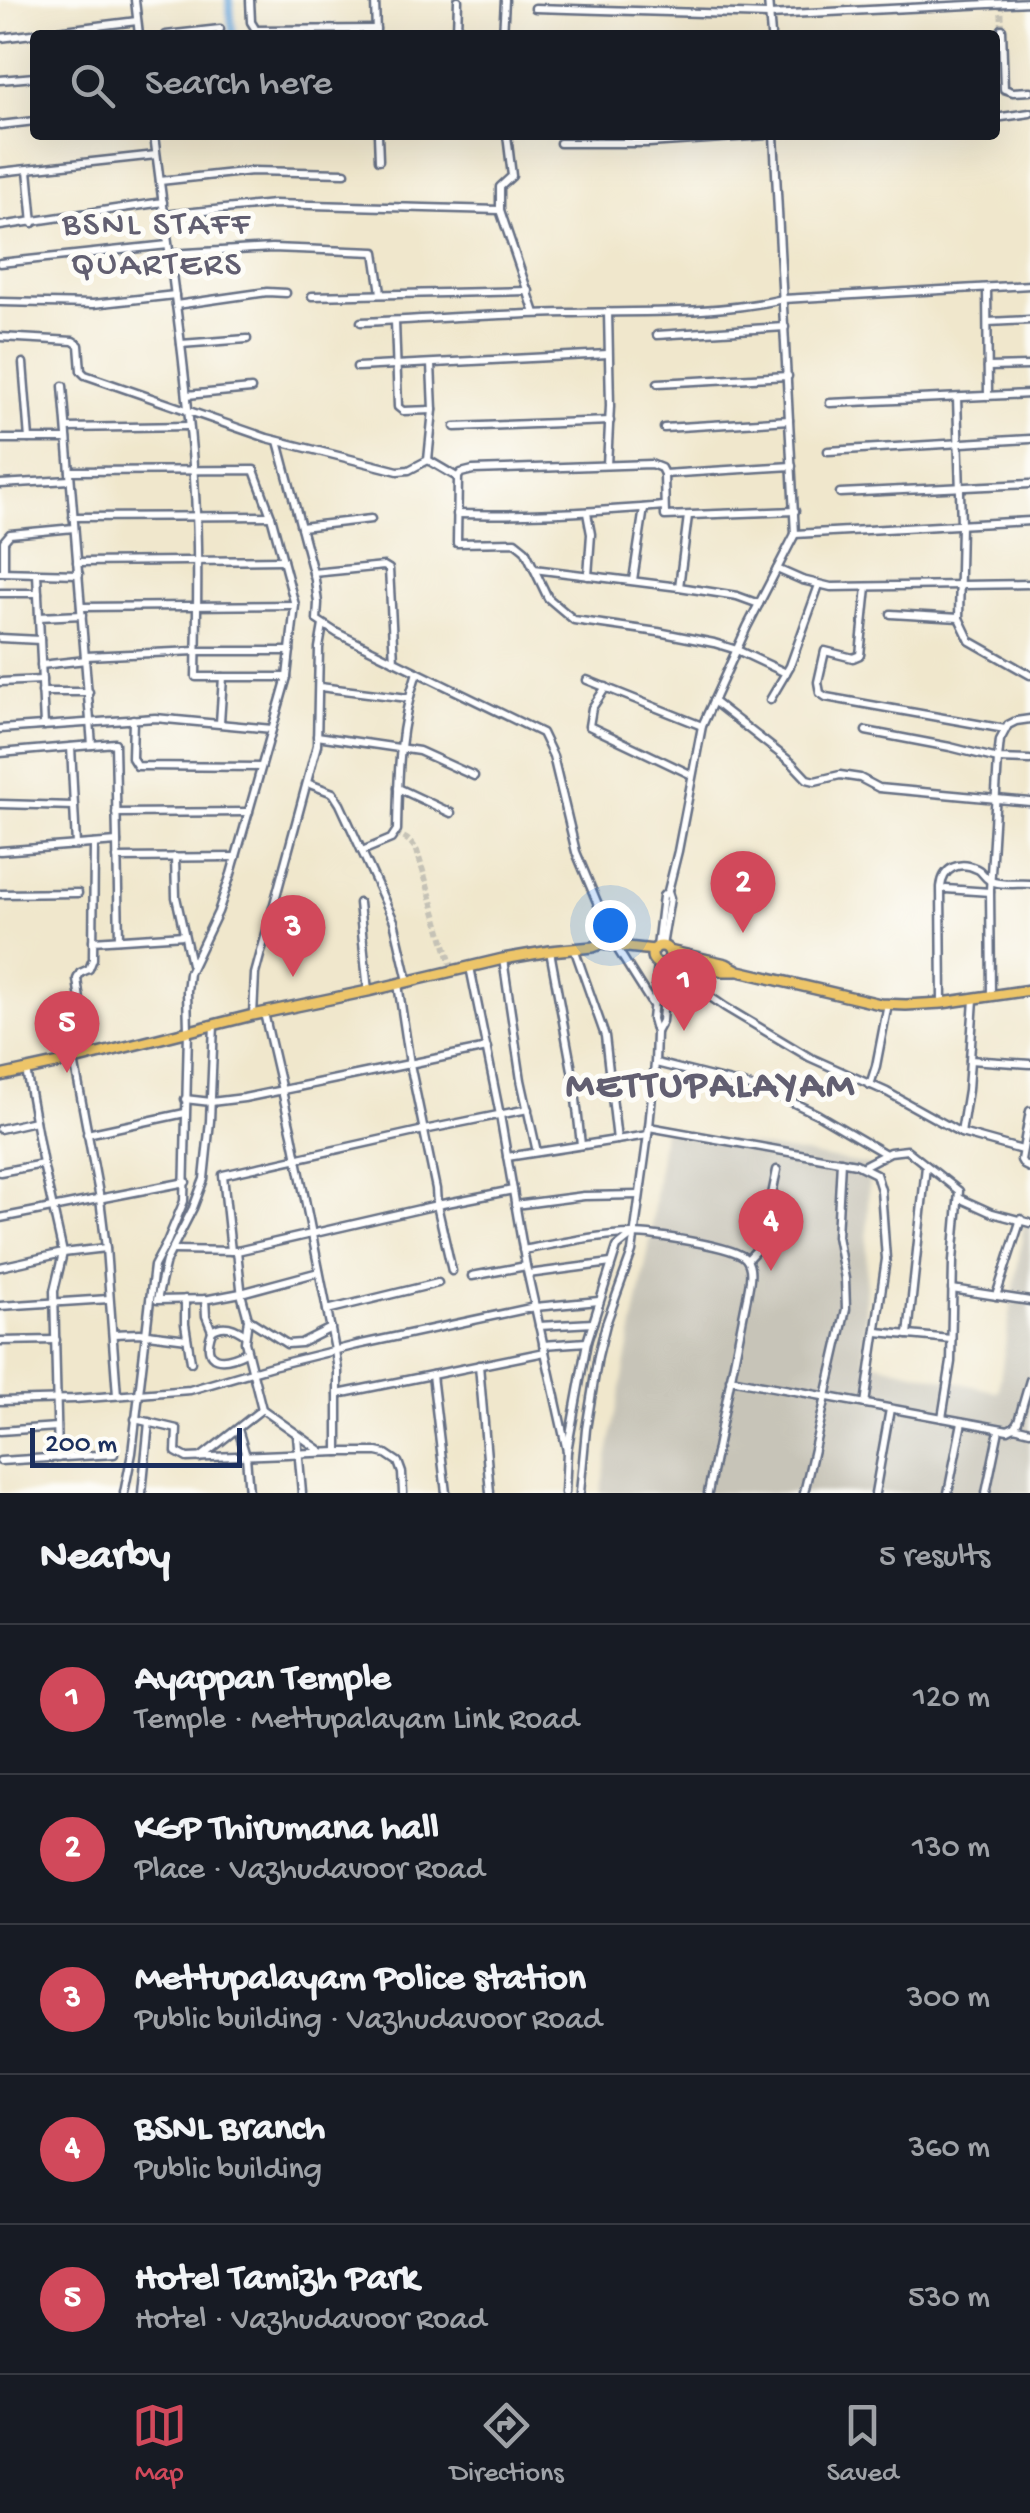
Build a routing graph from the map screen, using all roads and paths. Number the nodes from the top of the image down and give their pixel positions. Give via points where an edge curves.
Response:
1 (136, 0) edge
2 (250, 0) edge
3 (375, 0) edge
4 (458, 0) edge
5 (505, 0) edge
6 (604, 0) edge
7 (768, 0) edge
8 (1030, 2) edge
9 (535, 8) dead end
10 (603, 11) junction
11 (769, 16) junction
12 (137, 21) junction
13 (220, 29) dead end
14 (64, 30) edge
15 (138, 30) edge
16 (211, 30) edge
17 (256, 30) edge
18 (376, 30) edge
19 (458, 30) edge
20 (503, 30) edge
21 (770, 30) edge
22 (1002, 30) dead end
23 (30, 34) edge
24 (0, 38) edge
25 (1000, 44) edge
26 (1000, 59) edge
27 (30, 77) edge
28 (0, 80) edge
29 (1030, 91) edge
30 (1030, 113) edge
31 (1000, 117) edge
32 (30, 122) edge
33 (0, 125) edge
34 (154, 140) edge
35 (378, 140) edge
36 (508, 140) edge
37 (598, 140) edge
38 (774, 140) edge
39 (560, 143) dead end
40 (156, 155) junction
41 (378, 160) dead end
42 (28, 170) junction
43 (0, 172) edge
44 (345, 173) dead end
45 (160, 181) junction
46 (163, 202) junction
47 (500, 210) junction
48 (164, 216) junction
49 (33, 223) junction
50 (0, 226) edge
51 (169, 250) junction
52 (0, 263) edge
53 (1030, 285) edge
54 (987, 288) junction
55 (529, 291) junction
56 (286, 293) dead end
57 (381, 294) junction
58 (175, 295) junction
59 (312, 296) dead end
60 (783, 299) junction
61 (0, 302) edge
62 (176, 305) junction
63 (608, 312) junction
64 (535, 314) junction
65 (1030, 320) edge
66 (396, 321) junction
67 (362, 322) dead end
68 (988, 322) junction
69 (785, 327) junction
70 (657, 335) dead end
71 (0, 337) edge
72 (247, 339) dead end
73 (181, 344) junction
74 (608, 354) junction
75 (23, 363) dead end
76 (431, 364) junction
77 (397, 366) junction
78 (1030, 366) edge
79 (357, 367) dead end
80 (988, 367) junction
81 (788, 376) junction
82 (658, 383) dead end
83 (64, 386) dead end
84 (251, 389) dead end
85 (1030, 394) edge
86 (188, 395) junction
87 (988, 396) junction
88 (957, 398) junction
89 (830, 403) dead end
90 (189, 410) junction
91 (432, 410) junction
92 (789, 420) junction
93 (610, 421) junction
94 (190, 426) junction
95 (455, 427) dead end
96 (67, 428) junction
97 (664, 428) dead end
98 (0, 439) edge
99 (67, 439) junction
100 (29, 440) junction
101 (1030, 440) edge
102 (278, 441) junction
103 (958, 443) junction
104 (828, 451) dead end
105 (428, 460) junction
106 (606, 466) junction
107 (792, 466) junction
108 (194, 470) junction
109 (664, 474) junction
110 (70, 476) junction
111 (458, 477) junction
112 (0, 484) edge
113 (1030, 484) edge
114 (959, 486) junction
115 (840, 493) dead end
116 (664, 506) junction
117 (644, 508) junction
118 (795, 511) junction
119 (588, 513) junction
120 (457, 514) junction
121 (271, 516) junction
122 (688, 516) junction
123 (73, 517) junction
124 (196, 517) junction
125 (372, 519) dead end
126 (1030, 520) edge
127 (961, 524) junction
128 (302, 526) junction
129 (74, 528) junction
130 (795, 534) junction
131 (198, 560) junction
132 (283, 560) junction
133 (77, 562) junction
134 (534, 569) junction
135 (777, 569) junction
136 (2, 572) edge
137 (37, 573) junction
138 (79, 574) junction
139 (313, 574) junction
140 (588, 576) junction
141 (633, 580) junction
142 (959, 584) junction
143 (1030, 584) edge
144 (819, 585) junction
145 (679, 587) junction
146 (867, 588) junction
147 (0, 593) edge
148 (38, 593) junction
149 (759, 604) junction
150 (295, 606) junction
151 (196, 607) junction
152 (82, 611) junction
153 (892, 614) dead end
154 (39, 617) junction
155 (959, 618) junction
156 (323, 625) junction
157 (0, 638) edge
158 (40, 640) junction
159 (290, 650) junction
160 (737, 650) junction
161 (196, 651) junction
162 (86, 658) junction
163 (394, 662) junction
164 (41, 664) junction
165 (417, 672) junction
166 (786, 672) junction
167 (1030, 675) edge
168 (223, 677) junction
169 (287, 677) junction
170 (42, 680) junction
171 (587, 680) dead end
172 (0, 682) edge
173 (320, 687) junction
174 (606, 687) junction
175 (42, 692) junction
176 (89, 692) junction
177 (408, 698) junction
178 (770, 700) dead end
179 (712, 702) junction
180 (133, 719) junction
181 (1030, 719) edge
182 (91, 722) junction
183 (704, 722) junction
184 (220, 724) junction
185 (44, 726) junction
186 (0, 729) edge
187 (272, 729) junction
188 (1004, 729) junction
189 (866, 731) dead end
190 (318, 736) junction
191 (92, 745) junction
192 (72, 747) junction
193 (400, 747) junction
194 (0, 753) edge
195 (998, 760) junction
196 (1030, 760) edge
197 (261, 767) junction
198 (692, 775) junction
199 (474, 776) dead end
200 (307, 783) junction
201 (398, 788) junction
202 (997, 799) junction
203 (1030, 802) edge
204 (0, 804) edge
205 (74, 806) junction
206 (248, 812) junction
207 (116, 813) junction
208 (451, 813) dead end
209 (117, 842) junction
210 (94, 844) junction
211 (76, 845) junction
212 (0, 851) edge
213 (362, 851) junction
214 (175, 857) junction
215 (236, 857) junction
216 (117, 858) junction
217 (991, 882) junction
218 (1030, 884) edge
219 (946, 889) dead end
220 (990, 892) junction
221 (78, 893) dead end
222 (0, 894) edge
223 (358, 902) dead end
224 (184, 935) junction
225 (119, 939) junction
226 (93, 941) junction
227 (574, 948) junction
228 (617, 948) junction
229 (550, 950) junction
230 (662, 956) junction
231 (504, 960) junction
232 (191, 967) junction
233 (470, 967) junction
234 (403, 983) junction
235 (1030, 990) edge
236 (368, 991) junction
237 (990, 996) junction
238 (974, 998) junction
239 (942, 1003) junction
240 (888, 1004) junction
241 (653, 1005) junction
242 (264, 1013) junction
243 (253, 1015) junction
244 (214, 1024) junction
245 (188, 1030) junction
246 (656, 1033) junction
247 (486, 1048) junction
248 (88, 1056) junction
249 (74, 1060) junction
250 (970, 1060) junction
251 (655, 1063) junction
252 (410, 1064) junction
253 (1030, 1064) edge
254 (26, 1070) junction
255 (0, 1076) edge
256 (870, 1086) junction
257 (282, 1092) junction
258 (186, 1100) junction
259 (211, 1102) junction
260 (528, 1109) junction
261 (1030, 1111) edge
262 (185, 1113) junction
263 (500, 1115) junction
264 (35, 1121) junction
265 (0, 1129) edge
266 (424, 1130) junction
267 (648, 1131) junction
268 (962, 1133) junction
269 (87, 1134) junction
270 (616, 1140) junction
271 (581, 1146) junction
272 (1025, 1146) edge
273 (537, 1152) junction
274 (885, 1154) junction
275 (507, 1156) junction
276 (298, 1159) junction
277 (840, 1161) junction
278 (43, 1164) junction
279 (926, 1164) junction
280 (864, 1166) junction
281 (1030, 1168) edge
282 (777, 1170) dead end
283 (0, 1172) edge
284 (186, 1182) junction
285 (513, 1190) junction
286 (639, 1196) junction
287 (960, 1198) junction
288 (100, 1199) junction
289 (437, 1205) junction
290 (516, 1205) junction
291 (54, 1209) junction
292 (0, 1218) edge
293 (1021, 1220) junction
294 (1030, 1222) edge
295 (633, 1234) junction
296 (313, 1235) junction
297 (106, 1248) junction
298 (172, 1250) junction
299 (523, 1250) junction
300 (234, 1251) junction
301 (63, 1252) junction
302 (747, 1260) junction
303 (611, 1263) junction
304 (0, 1266) edge
305 (527, 1270) junction
306 (452, 1271) dead end
307 (320, 1272) junction
308 (472, 1276) dead end
309 (438, 1284) dead end
310 (952, 1289) junction
311 (241, 1293) junction
312 (996, 1296) junction
313 (109, 1299) junction
314 (204, 1299) junction
315 (185, 1300) junction
316 (599, 1301) junction
317 (1030, 1301) edge
318 (54, 1302) junction
319 (0, 1306) edge
320 (535, 1306) junction
321 (328, 1310) junction
322 (248, 1319) junction
323 (593, 1323) junction
324 (539, 1326) junction
325 (331, 1328) junction
326 (212, 1331) junction
327 (877, 1332) junction
328 (113, 1334) junction
329 (146, 1334) junction
330 (908, 1335) junction
331 (246, 1336) junction
332 (951, 1339) junction
333 (0, 1340) edge
334 (56, 1340) junction
335 (188, 1340) junction
336 (588, 1342) junction
337 (544, 1348) junction
338 (335, 1350) junction
339 (246, 1352) junction
340 (191, 1362) dead end
341 (479, 1366) junction
342 (252, 1371) junction
343 (432, 1375) junction
344 (730, 1378) junction
345 (1030, 1380) edge
346 (138, 1393) junction
347 (338, 1394) junction
348 (117, 1395) junction
349 (825, 1397) junction
350 (57, 1400) junction
351 (0, 1401) edge
352 (865, 1404) junction
353 (262, 1409) junction
354 (890, 1409) junction
355 (942, 1418) junction
356 (135, 1419) junction
357 (150, 1422) junction
358 (962, 1422) junction
359 (57, 1426) junction
360 (1014, 1427) junction
361 (238, 1429) junction
362 (0, 1430) edge
363 (999, 1430) junction
364 (1030, 1431) edge
365 (298, 1435) junction
366 (567, 1451) junction
367 (322, 1452) junction
368 (338, 1452) junction
369 (114, 1454) dead end
370 (299, 1454) junction
371 (246, 1456) junction
372 (58, 1458) junction
373 (200, 1458) junction
374 (0, 1461) edge
375 (124, 1493) edge
376 (142, 1493) edge
377 (249, 1493) edge
378 (302, 1493) edge
379 (403, 1493) edge
380 (446, 1493) edge
381 (490, 1493) edge
382 (565, 1493) edge
383 (580, 1493) edge
384 (708, 1493) edge
385 (804, 1493) edge
386 (875, 1493) edge
387 (948, 1493) edge
388 (986, 1493) edge

1 - 12 street
2 - 17 street
3 - 18 street
4 - 19 street
5 - 20 street
6 - 10 street
7 - 11 street
8 - 11 street
9 - 10 street
10 - 11 street
11 - 21 street
12 - 14 street
12 - 15 street
13 - 16 street
22 - 25 street
23 - 24 street
26 - 29 street via 1004,89
27 - 28 street
30 - 31 street
32 - 33 street
34 - 40 street
35 - 41 street
36 - 47 street via 512,176 500,187
37 - 39 street
38 - 60 street
40 - 42 street
40 - 45 street
42 - 43 street
42 - 49 street
44 - 45 street via 252,171
45 - 46 street
46 - 48 street
46 - 49 street
47 - 48 street via 290,204
47 - 55 street
48 - 51 street
49 - 50 street
51 - 52 street
51 - 57 street via 375,252
51 - 58 street
53 - 54 street
54 - 60 street
54 - 68 street
55 - 57 street
55 - 64 street
56 - 62 street
57 - 59 street
58 - 61 street via 93,304
58 - 62 street
60 - 63 street via 747,308
60 - 69 street
62 - 73 street
63 - 64 street
63 - 74 street
64 - 66 street
65 - 68 street
66 - 67 street
66 - 77 street
68 - 80 street
69 - 70 street
69 - 81 street
71 - 90 street via 73,341 85,375
72 - 73 street
73 - 86 street
74 - 76 street
74 - 93 street
75 - 100 street
76 - 77 street
76 - 91 street
77 - 79 street
77 - 91 street via 400,410
78 - 80 street
80 - 87 street
81 - 82 street
81 - 92 street
83 - 96 street
84 - 86 street
85 - 87 street
86 - 90 street
87 - 88 street
88 - 89 street
88 - 103 street
90 - 94 street
90 - 102 street
91 - 105 street
92 - 97 street
92 - 107 street
93 - 95 street
93 - 106 street
94 - 96 street
94 - 108 street
96 - 99 street
98 - 100 street
99 - 100 street
99 - 110 street
101 - 103 street
102 - 105 street via 398,471
102 - 128 street
103 - 104 street
103 - 114 street
105 - 111 street
106 - 109 street via 657,465
106 - 111 street via 473,470
107 - 109 street
107 - 118 street
108 - 110 street
108 - 121 street via 254,470
108 - 124 street
109 - 116 street
110 - 112 street
110 - 123 street
111 - 120 street
113 - 114 street
114 - 115 street
114 - 127 street
116 - 117 street
116 - 122 street via 665,516
117 - 119 street
117 - 141 street
118 - 122 street
118 - 130 street
119 - 120 street
119 - 140 street
120 - 134 street via 458,543 515,542
121 - 124 street
121 - 132 street
122 - 145 street
123 - 124 street
123 - 129 street
124 - 131 street
125 - 128 street
126 - 127 street
127 - 130 street
127 - 142 street
128 - 139 street
129 - 133 street
129 - 136 street via 10,534
130 - 135 street
131 - 132 street
131 - 133 street
131 - 151 street
132 - 150 street
133 - 138 street
134 - 140 street
134 - 160 street via 548,598 574,620
135 - 144 street
135 - 149 street
136 - 137 street
137 - 138 street
137 - 148 street
138 - 152 street
139 - 156 street
139 - 163 street via 389,569
140 - 141 street
141 - 145 street
142 - 143 street
142 - 146 street
142 - 155 street
144 - 146 street
144 - 166 street
145 - 149 street
146 - 188 street via 860,655 824,651 822,695
147 - 148 street
148 - 154 street
149 - 160 street
150 - 151 street
150 - 159 street
151 - 152 street
151 - 161 street
152 - 154 street
152 - 162 street
153 - 155 street
154 - 158 street
155 - 167 street via 970,641
156 - 163 street
156 - 173 street
157 - 158 street
158 - 164 street
159 - 161 street
159 - 169 street
160 - 166 street
160 - 179 street
161 - 162 street
161 - 168 street via 196,677
162 - 164 street
162 - 176 street
163 - 165 street
164 - 170 street
165 - 177 street
165 - 228 street via 542,733 576,852
166 - 178 street
168 - 169 street
168 - 184 street
169 - 187 street
170 - 172 street
170 - 175 street
171 - 174 street
173 - 177 street
173 - 190 street
174 - 183 street
174 - 198 street via 589,726
175 - 176 street
175 - 185 street
176 - 182 street
177 - 193 street
179 - 183 street
179 - 202 street via 807,780 840,775 879,788
180 - 182 street
180 - 184 street
180 - 197 street via 137,766
181 - 188 street
182 - 185 street
182 - 191 street
183 - 198 street
184 - 187 street
185 - 186 street
187 - 197 street
188 - 195 street
189 - 195 street
190 - 193 street
190 - 200 street
191 - 192 street
191 - 207 street via 115,743
192 - 194 street
192 - 205 street
193 - 199 street
193 - 201 street
195 - 196 street
195 - 202 street
197 - 206 street
198 - 230 street
200 - 213 street via 336,796
200 - 243 street via 255,974
201 - 208 street
201 - 213 street via 395,835
202 - 203 street
202 - 217 street
204 - 205 street
205 - 211 street
206 - 207 street
206 - 215 street
207 - 209 street
209 - 210 street
209 - 216 street
210 - 211 street
210 - 226 street
211 - 212 street
213 - 234 street via 394,921
214 - 215 street
214 - 216 street
214 - 224 street
215 - 232 street
216 - 225 street
217 - 218 street
217 - 220 street
217 - 239 street via 968,866 952,867 942,877
219 - 220 street
220 - 237 street
221 - 222 street
223 - 236 street
224 - 225 street
224 - 232 street
225 - 226 street
226 - 248 street via 91,967 77,979
227 - 228 main road
227 - 229 main road
227 - 270 street via 605,1036
228 - 230 main road
228 - 241 street
229 - 231 main road
229 - 271 street
230 - 240 main road via 726,964
230 - 241 street
230 - 246 street via 662,1021
230 - 256 street via 740,1017
231 - 233 main road
231 - 260 street
232 - 245 street
233 - 234 main road
233 - 247 street
234 - 236 main road
234 - 252 street
235 - 237 main road
236 - 242 main road
237 - 238 main road
238 - 239 main road
238 - 250 street
239 - 240 main road
240 - 256 street
241 - 246 street
242 - 243 main road
242 - 257 street
243 - 244 main road
244 - 245 main road
244 - 259 street
245 - 248 main road
245 - 258 street
246 - 251 street
247 - 252 street
247 - 263 street
248 - 249 main road
249 - 254 main road
249 - 269 street
250 - 253 street
250 - 268 street
251 - 267 street
251 - 274 street via 772,1092
252 - 257 street
252 - 266 street
254 - 255 main road
254 - 264 street
256 - 268 street
257 - 259 street
257 - 276 street
258 - 259 street
258 - 262 street
259 - 298 street via 204,1179
260 - 263 street
260 - 273 street
261 - 272 street
262 - 269 street
262 - 284 street
263 - 266 street
263 - 275 street
264 - 265 street
264 - 278 street
266 - 276 street
266 - 289 street
267 - 270 street
267 - 277 street
267 - 286 street
268 - 272 street
269 - 288 street
270 - 271 street
271 - 273 street
272 - 281 street via 1022,1163
273 - 275 street
274 - 279 street via 907,1150
274 - 280 street
275 - 285 street
276 - 296 street
276 - 300 street via 222,1175
277 - 280 street
277 - 349 street via 837,1236 846,1310
278 - 283 street
278 - 291 street
279 - 287 street
279 - 330 street
280 - 327 street via 878,1178 886,1251
282 - 302 street via 762,1244
284 - 288 street
284 - 329 street via 154,1266
285 - 289 street
285 - 290 street
286 - 290 street
286 - 295 street
287 - 293 street
287 - 310 street
288 - 291 street
288 - 297 street
289 - 296 street
289 - 306 street
290 - 299 street
291 - 292 street
291 - 301 street
293 - 294 street
293 - 312 street
295 - 299 street
295 - 302 street via 709,1245
295 - 303 street via 617,1246
295 - 383 street via 598,1356
296 - 300 street
296 - 307 street
297 - 301 street
297 - 313 street
298 - 300 street
298 - 315 street via 157,1300
299 - 305 street
300 - 311 street
301 - 304 street
301 - 318 street
302 - 344 street via 751,1269
303 - 305 street
303 - 316 street
305 - 308 street
305 - 320 street
307 - 311 street
307 - 321 street
309 - 321 street
310 - 312 street
310 - 332 street
311 - 314 street
311 - 322 street
312 - 317 street
313 - 318 street
313 - 328 street
314 - 315 street
314 - 326 street
315 - 335 street
316 - 320 street
316 - 323 street
318 - 319 street
318 - 334 street
320 - 324 street
320 - 338 street
321 - 325 street
322 - 325 street via 287,1344
322 - 331 street
323 - 324 street
323 - 336 street
324 - 337 street
325 - 338 street
326 - 331 street via 230,1326
326 - 339 street via 209,1348 216,1358 227,1361
327 - 330 street
327 - 352 street
328 - 329 street
328 - 348 street
329 - 335 street
329 - 346 street
330 - 332 street
331 - 339 street
332 - 355 street
333 - 334 street
334 - 350 street
335 - 340 street
336 - 337 street
336 - 366 street
337 - 341 street
337 - 366 street
338 - 342 street
338 - 347 street
339 - 342 street
341 - 343 street
341 - 381 street
342 - 346 street via 190,1390
342 - 353 street
343 - 347 street
343 - 380 street
344 - 349 street
344 - 384 street
345 - 360 street
346 - 348 street
346 - 356 street
347 - 368 street
348 - 350 street
349 - 352 street
349 - 385 street
350 - 351 street
350 - 359 street
352 - 354 street
353 - 361 street
353 - 365 street
354 - 355 street
354 - 386 street
355 - 358 street
356 - 357 street
356 - 375 street
357 - 373 street via 177,1429 176,1452
357 - 376 street
358 - 363 street
358 - 387 street
359 - 362 street
359 - 372 street
360 - 363 street
360 - 364 street
361 - 371 street
361 - 373 street
363 - 388 street
365 - 367 street
365 - 370 street
366 - 382 street
367 - 368 street
367 - 370 street
368 - 379 street via 394,1458
369 - 372 street
370 - 371 street
370 - 378 street
371 - 373 street
371 - 377 street
372 - 374 street

